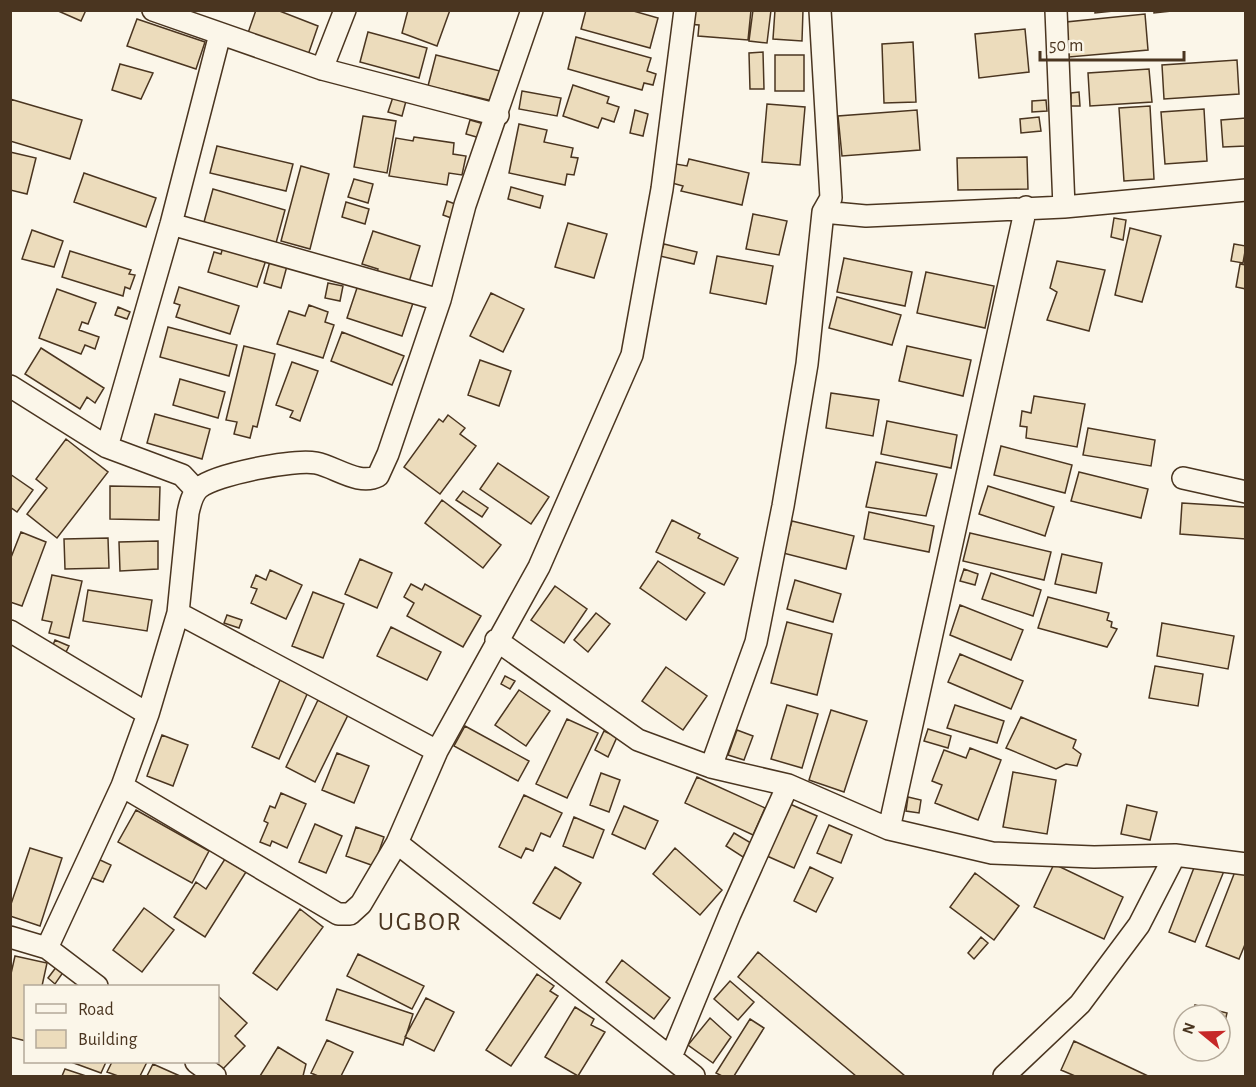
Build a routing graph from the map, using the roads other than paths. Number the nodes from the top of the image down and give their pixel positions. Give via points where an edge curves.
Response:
1 (153, 10) edge
2 (345, 10) edge
3 (532, 10) edge
4 (685, 10) edge
5 (820, 10) edge
6 (1056, 10) edge
7 (220, 34) junction
8 (322, 69) junction
9 (498, 115) junction
10 (1245, 190) edge
11 (1026, 207) junction
12 (1064, 207) junction
13 (823, 212) junction
14 (171, 224) junction
15 (440, 300) junction
16 (10, 386) edge
17 (106, 447) junction
18 (1183, 478) dead end
19 (196, 490) junction
20 (1245, 492) edge
21 (178, 613) junction
22 (10, 631) edge
23 (496, 640) junction
24 (148, 714) junction
25 (437, 751) junction
26 (711, 767) junction
27 (788, 785) junction
28 (122, 786) junction
29 (889, 829) junction
30 (397, 843) junction
31 (1175, 855) junction
32 (1245, 864) edge
33 (10, 937) edge
34 (47, 948) junction
35 (95, 985) edge
36 (671, 1057) junction
37 (197, 1063) edge
38 (215, 1077) edge
39 (694, 1077) edge
40 (1004, 1077) edge

1 - 7 street
2 - 8 street
3 - 9 street
4 - 23 street via 662,189 632,355 538,567
5 - 13 street via 831,198
6 - 12 street
7 - 8 street
7 - 14 street
8 - 9 street
9 - 15 street via 465,205
10 - 12 street
11 - 12 street
11 - 13 street via 866,216
11 - 29 street
13 - 26 street via 807,364 756,642
14 - 15 street
14 - 17 street
15 - 19 street via 378,476 363,480 336,469 294,462 265,466
16 - 17 street
17 - 19 street via 182,475
18 - 20 street
19 - 21 street via 188,513
21 - 24 street
21 - 25 street
22 - 24 street
23 - 25 street
23 - 26 street via 638,740
24 - 28 street
25 - 30 street
26 - 27 street
27 - 29 street
27 - 36 street
28 - 30 street via 338,914 350,914 362,904
28 - 34 street
29 - 31 street via 993,853
30 - 36 street
31 - 32 street
31 - 40 street via 1139,925 1080,1004
33 - 34 street
34 - 35 street
36 - 39 street
37 - 38 street

